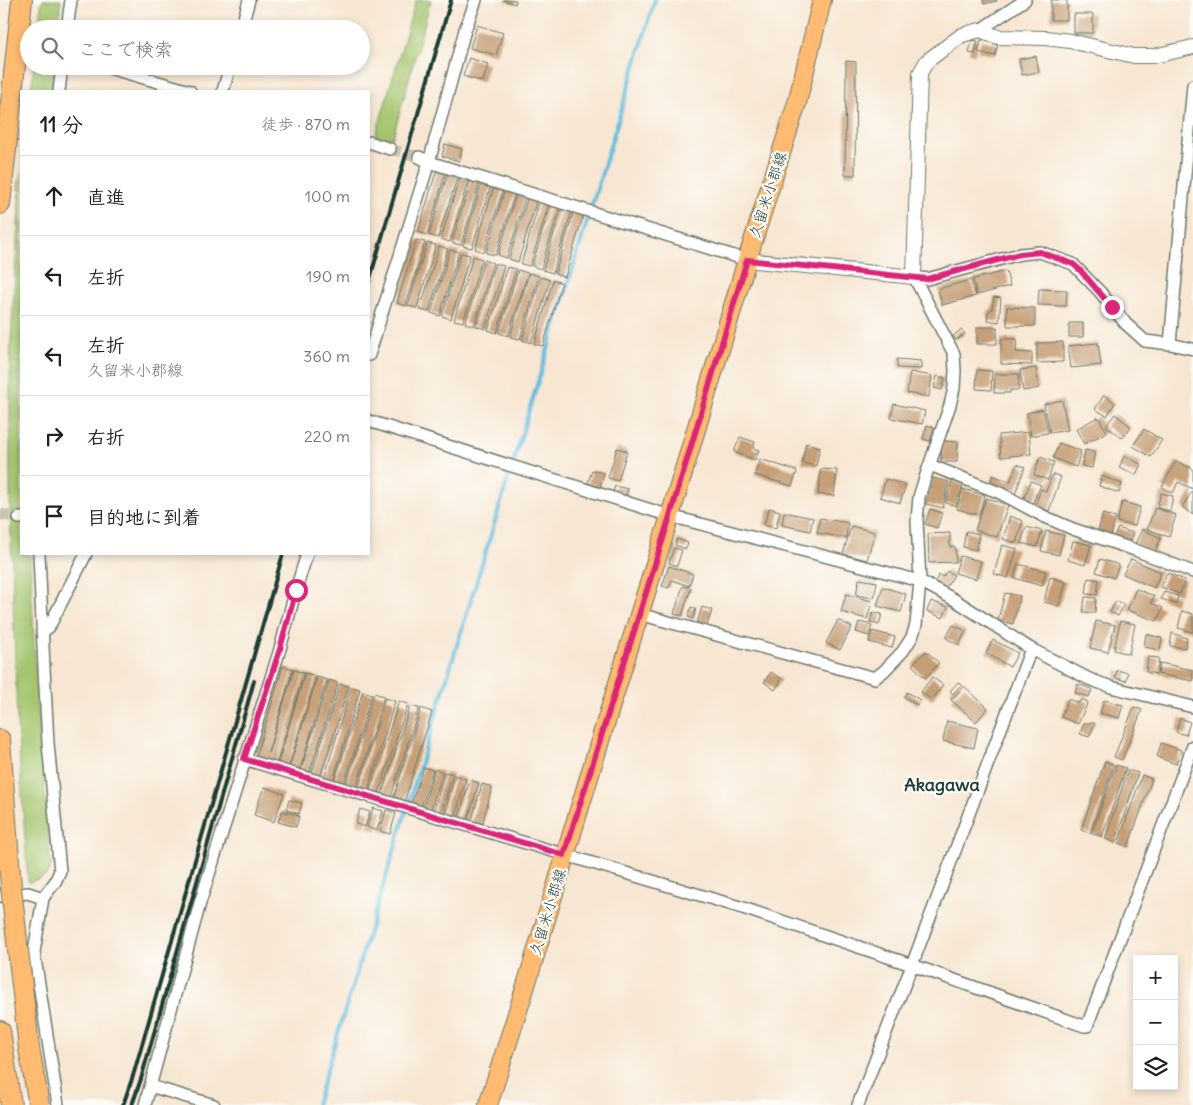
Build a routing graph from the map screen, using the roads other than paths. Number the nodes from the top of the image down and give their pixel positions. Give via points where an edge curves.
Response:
1 (22, 0) edge
2 (71, 0) edge
3 (249, 0) edge
4 (476, 0) edge
5 (822, 0) edge
6 (1025, 0) edge
7 (68, 20) edge
8 (243, 20) edge
9 (980, 30) junction
10 (1193, 47) edge
11 (61, 75) edge
12 (134, 75) edge
13 (227, 75) edge
14 (1193, 85) edge
15 (59, 90) edge
16 (186, 90) edge
17 (223, 90) edge
18 (370, 142) edge
19 (390, 149) tunnel mouth
20 (424, 159) junction
21 (0, 204) edge
22 (747, 260) junction
23 (914, 277) junction
24 (372, 335) edge
25 (1170, 344) junction
26 (370, 348) edge
27 (1193, 349) edge
28 (370, 421) edge
29 (930, 465) junction
30 (670, 516) junction
31 (39, 555) edge
32 (85, 555) edge
33 (307, 555) edge
34 (1193, 572) edge
35 (920, 581) junction
36 (639, 614) junction
37 (42, 632) junction
38 (1031, 649) junction
39 (1193, 707) edge
40 (0, 740) edge
41 (1193, 746) edge
42 (244, 759) junction
43 (564, 855) junction
44 (6, 891) edge
45 (43, 898) junction
46 (912, 965) junction
47 (0, 1031) edge
48 (150, 1086) junction
49 (11, 1105) edge
50 (39, 1105) edge
51 (58, 1105) edge
52 (145, 1105) edge
53 (214, 1105) edge
54 (488, 1105) edge
55 (858, 1105) edge

1 - 21 highway
2 - 7 street
3 - 8 street
4 - 20 street
5 - 22 main road, 久留米小郡線 via 797,103
6 - 9 street
9 - 10 street via 998,37 1070,41 1134,56 1154,56
9 - 23 street via 962,35 927,61 920,73
11 - 15 street
12 - 16 street
13 - 17 street
14 - 25 street
18 - 19 street
20 - 22 street
20 - 24 street
22 - 23 street
22 - 30 main road, 久留米小郡線
23 - 25 street via 927,279 1020,254 1040,252 1073,264 1145,341
23 - 29 street via 954,354 952,397
24 - 26 street
25 - 27 street
28 - 30 street
29 - 34 street via 1000,493 1073,530
29 - 35 street via 919,497 916,521
30 - 35 street
30 - 36 main road, 久留米小郡線
31 - 37 street
32 - 37 street via 49,627
33 - 42 street
35 - 36 street via 912,637 903,651 875,678
35 - 38 street
36 - 43 main road, 久留米小郡線
37 - 45 street via 60,871
38 - 39 street via 1096,682
38 - 46 street
40 - 44 highway
41 - 46 street via 1087,1026
42 - 43 street
42 - 48 street via 200,903
43 - 46 street via 743,908
43 - 54 main road, 久留米小郡線
44 - 45 street
44 - 50 highway, bridge
45 - 51 street via 34,952
46 - 55 street
47 - 49 highway
48 - 52 street
48 - 53 street

